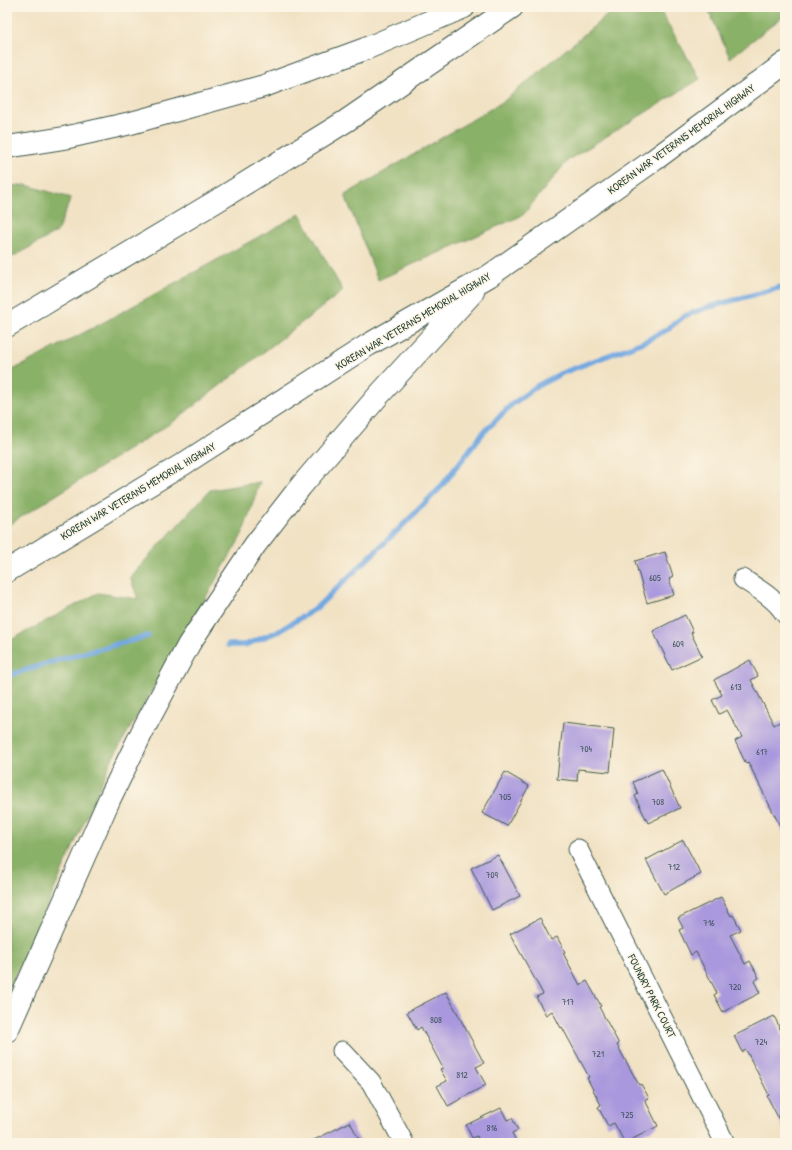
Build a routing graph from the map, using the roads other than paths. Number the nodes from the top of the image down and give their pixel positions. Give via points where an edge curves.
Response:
1 (464, 7) edge
2 (512, 7) edge
3 (785, 63) edge
4 (7, 147) edge
5 (489, 276) junction
6 (7, 326) edge
7 (7, 571) edge
8 (742, 579) dead end
9 (785, 614) edge
10 (578, 850) dead end
11 (7, 1031) edge
12 (342, 1051) dead end
13 (404, 1143) edge
14 (726, 1143) edge

1 - 4 highway via 365,50 264,86 131,123
2 - 6 highway via 346,121
3 - 5 highway, KOREAN WAR VETERANS MEMORIAL HIGHWAY via 654,160
5 - 7 highway, KOREAN WAR VETERANS MEMORIAL HIGHWAY via 368,345 185,463
5 - 11 highway via 378,396 300,486 255,545 189,644 109,800
8 - 9 street via 769,596
10 - 14 street, FOUNDRY PARK COURT
12 - 13 street via 371,1082

